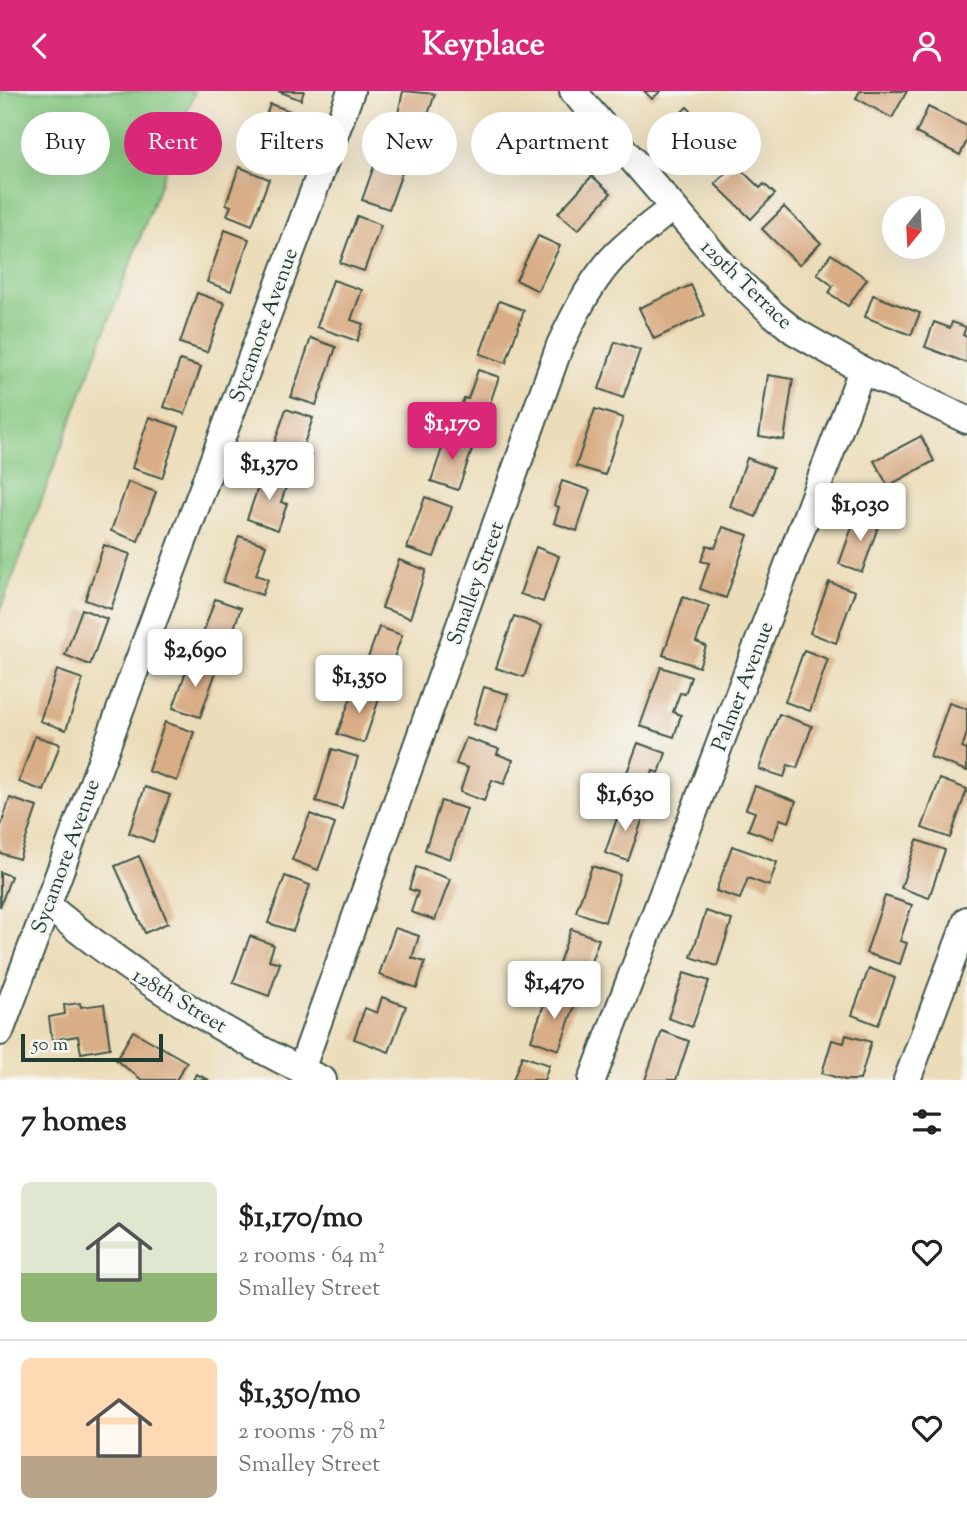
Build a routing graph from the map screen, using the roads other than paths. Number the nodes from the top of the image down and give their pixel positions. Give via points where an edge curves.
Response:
1 (351, 91) edge
2 (573, 91) edge
3 (673, 207) junction
4 (862, 370) junction
5 (967, 419) edge
6 (47, 905) junction
7 (967, 920) edge
8 (0, 1032) edge
9 (312, 1075) edge
10 (592, 1080) edge
11 (907, 1080) edge

1 - 6 street, Sycamore Avenue
2 - 3 street, 129th Terrace
3 - 4 street, 129th Terrace via 773,314
3 - 9 street, Smalley Street via 606,267 580,304 560,345
4 - 5 street, 129th Terrace
4 - 10 street, Palmer Avenue
6 - 8 street, Sycamore Avenue
6 - 9 street, 128th Street via 164,994
7 - 11 street

